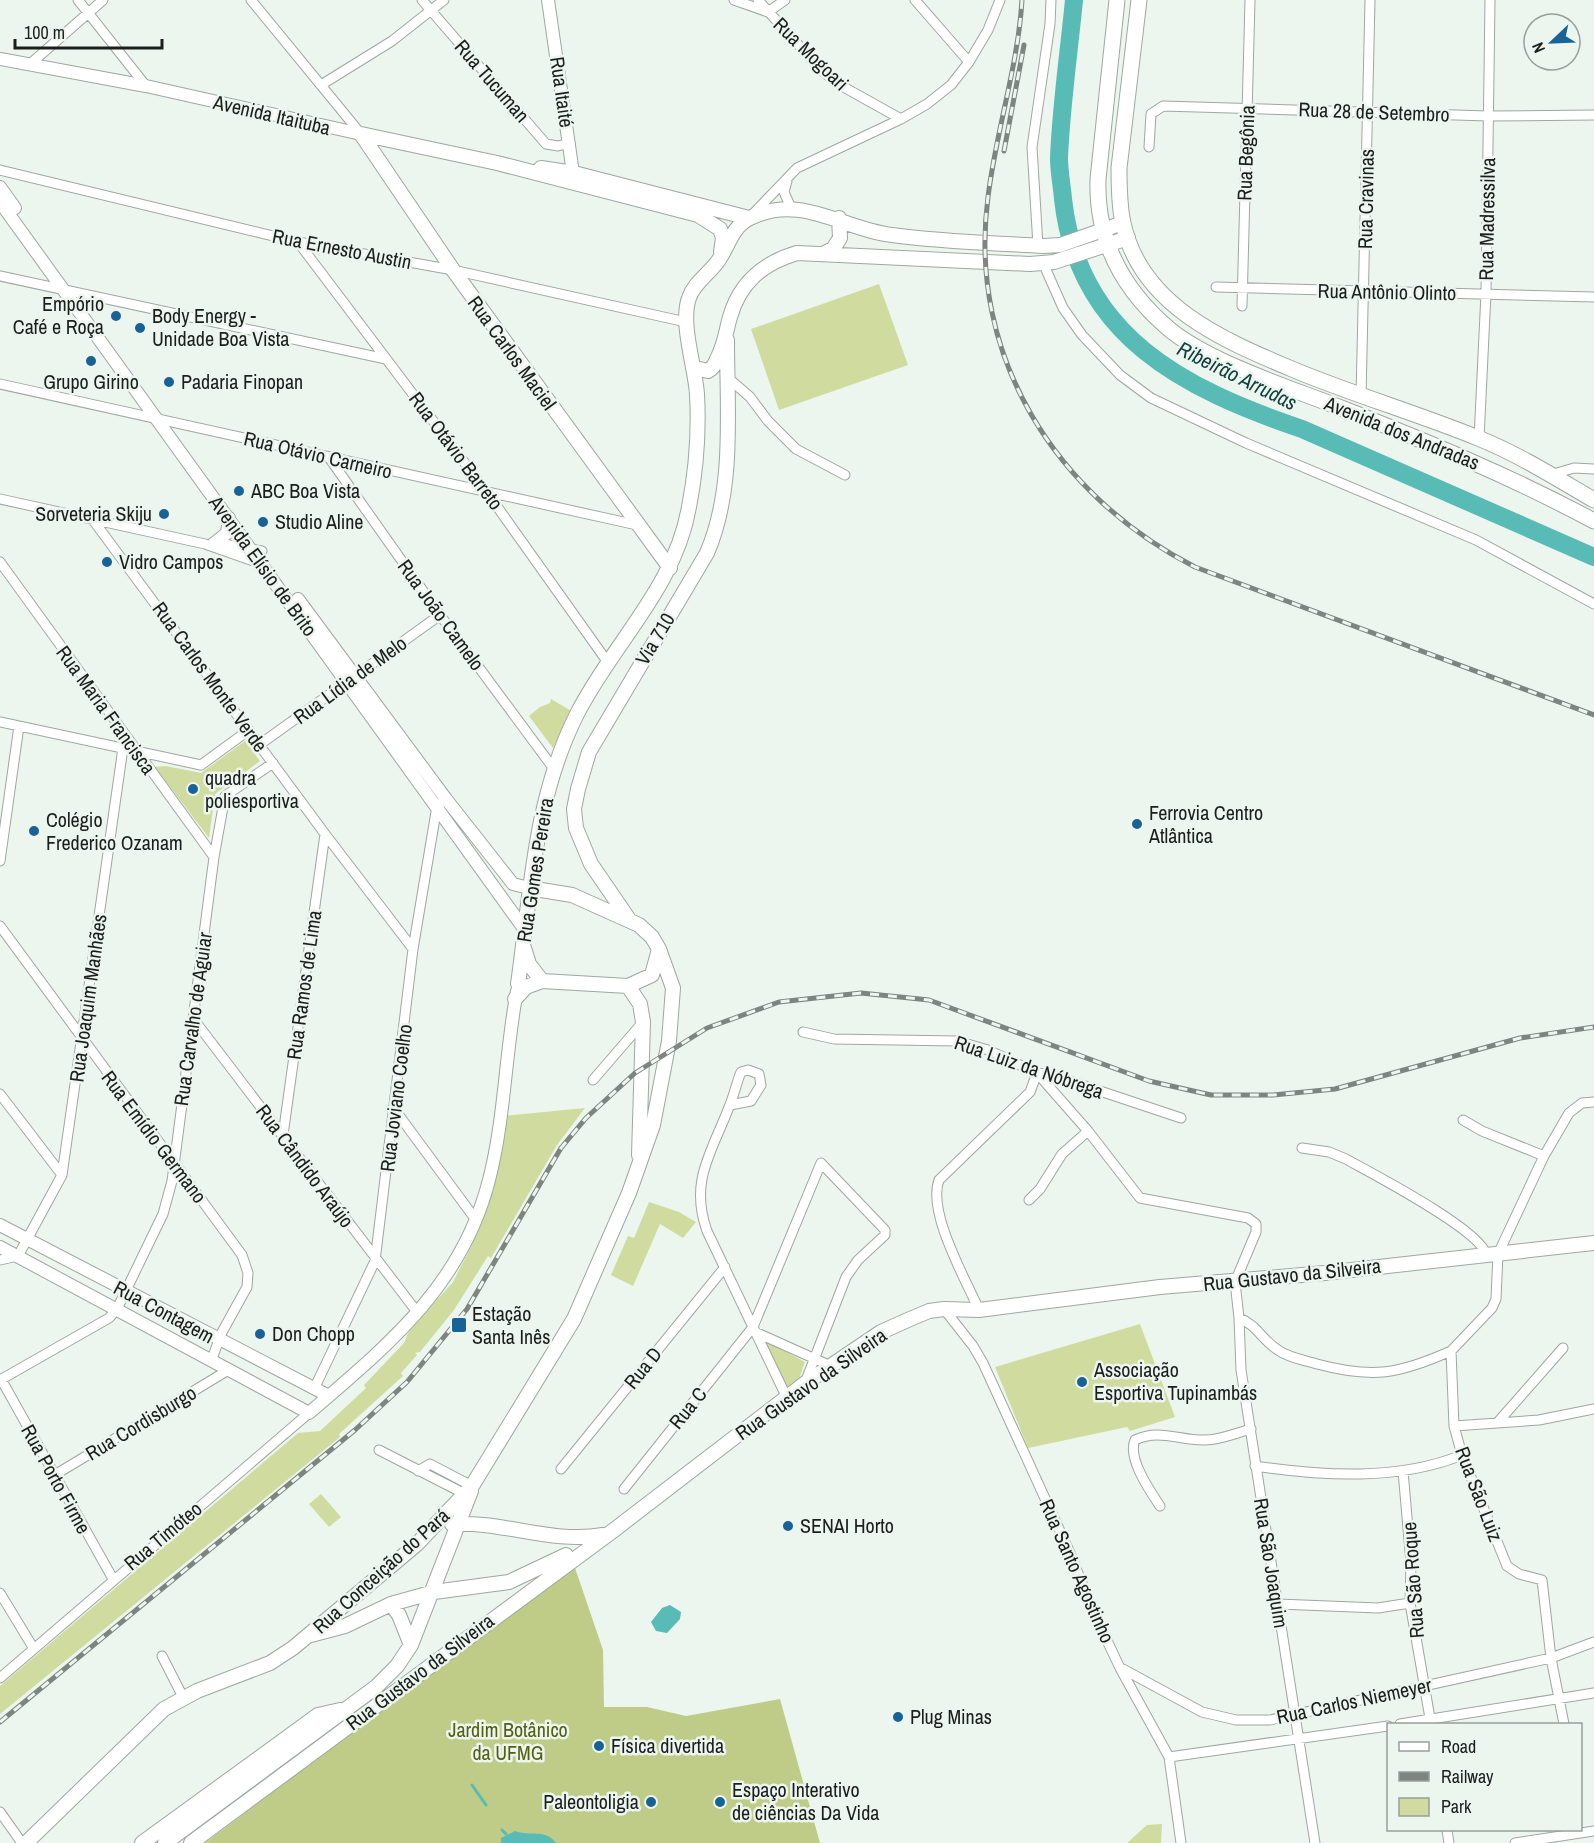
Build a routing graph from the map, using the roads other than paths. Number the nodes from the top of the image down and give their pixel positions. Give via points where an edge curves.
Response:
1 (78, 0) edge
2 (103, 0) edge
3 (251, 0) edge
4 (422, 0) edge
5 (444, 0) edge
6 (548, 0) edge
7 (734, 0) edge
8 (758, 0) edge
9 (784, 0) edge
10 (915, 0) edge
11 (1000, 0) edge
12 (1051, 0) edge
13 (1117, 0) edge
14 (1139, 0) edge
15 (1250, 0) edge
16 (1370, 0) edge
17 (1490, 0) edge
18 (431, 11) junction
19 (88, 12) junction
20 (768, 12) junction
21 (0, 51) edge
22 (0, 59) edge
23 (32, 62) junction
24 (969, 62) junction
25 (146, 86) junction
26 (321, 86) junction
27 (1248, 108) junction
28 (1368, 112) junction
29 (1594, 115) edge
30 (1488, 116) junction
31 (901, 119) junction
32 (361, 134) junction
33 (570, 143) junction
34 (1149, 147) dead end
35 (0, 170) edge
36 (574, 179) junction
37 (787, 179) junction
38 (0, 187) edge
39 (0, 202) edge
40 (790, 208) junction
41 (749, 218) junction
42 (839, 218) junction
43 (1125, 231) junction
44 (1097, 233) junction
45 (298, 242) junction
46 (1045, 246) junction
47 (1102, 248) junction
48 (825, 253) junction
49 (720, 260) junction
50 (1049, 263) junction
51 (453, 270) junction
52 (0, 276) edge
53 (1242, 286) junction
54 (1216, 287) dead end
55 (70, 292) junction
56 (1365, 293) junction
57 (1486, 293) junction
58 (1594, 297) edge
59 (1242, 306) dead end
60 (686, 322) junction
61 (727, 340) junction
62 (386, 359) junction
63 (695, 368) junction
64 (727, 377) junction
65 (0, 384) edge
66 (742, 391) junction
67 (1361, 397) junction
68 (727, 403) junction
69 (163, 420) junction
70 (1479, 439) junction
71 (330, 459) junction
72 (1594, 469) edge
73 (845, 475) dead end
74 (1550, 475) junction
75 (486, 491) junction
76 (0, 499) edge
77 (1594, 500) edge
78 (229, 518) junction
79 (93, 520) junction
80 (1594, 522) edge
81 (636, 525) junction
82 (211, 543) junction
83 (259, 555) junction
84 (0, 562) edge
85 (670, 568) junction
86 (1594, 604) edge
87 (440, 615) junction
88 (609, 664) junction
89 (351, 679) junction
90 (0, 722) edge
91 (19, 726) junction
92 (249, 730) junction
93 (260, 745) junction
94 (123, 748) junction
95 (136, 751) junction
96 (273, 764) junction
97 (554, 769) junction
98 (442, 802) junction
99 (325, 834) junction
100 (214, 857) junction
101 (0, 861) edge
102 (530, 888) junction
103 (629, 920) junction
104 (0, 926) edge
105 (525, 930) junction
106 (524, 946) junction
107 (413, 949) junction
108 (659, 949) junction
109 (542, 981) junction
110 (518, 984) joint
111 (628, 986) junction
112 (515, 999) junction
113 (195, 1020) junction
114 (643, 1022) junction
115 (803, 1032) dead end
116 (82, 1040) junction
117 (1037, 1073) junction
118 (592, 1080) dead end
119 (0, 1095) edge
120 (1594, 1102) edge
121 (730, 1105) dead end
122 (395, 1110) junction
123 (1181, 1118) dead end
124 (1463, 1120) dead end
125 (1088, 1131) junction
126 (283, 1135) junction
127 (1302, 1148) dead end
128 (1544, 1156) junction
129 (173, 1161) junction
130 (639, 1166) junction
131 (62, 1175) junction
132 (1029, 1200) dead end
133 (476, 1220) junction
134 (0, 1225) edge
135 (27, 1239) junction
136 (1594, 1243) edge
137 (0, 1247) edge
138 (1492, 1254) junction
139 (18, 1256) junction
140 (0, 1260) edge
141 (375, 1261) junction
142 (725, 1267) junction
143 (1235, 1282) junction
144 (126, 1291) junction
145 (117, 1309) junction
146 (944, 1310) junction
147 (979, 1310) junction
148 (417, 1312) junction
149 (1239, 1318) junction
150 (754, 1330) junction
151 (220, 1342) junction
152 (1563, 1347) dead end
153 (1451, 1351) junction
154 (813, 1358) junction
155 (212, 1359) junction
156 (831, 1366) junction
157 (230, 1369) junction
158 (0, 1379) edge
159 (804, 1384) junction
160 (314, 1389) junction
161 (329, 1396) junction
162 (787, 1398) junction
163 (1594, 1409) edge
164 (309, 1413) junction
165 (1498, 1422) junction
166 (1454, 1426) junction
167 (1251, 1429) junction
168 (380, 1450) dead end
169 (1462, 1455) junction
170 (1255, 1466) junction
171 (561, 1470) dead end
172 (1403, 1471) junction
173 (53, 1476) junction
174 (624, 1489) dead end
175 (469, 1490) junction
176 (1160, 1506) dead end
177 (459, 1523) junction
178 (437, 1524) junction
179 (484, 1525) junction
180 (608, 1534) junction
181 (113, 1579) junction
182 (434, 1592) junction
183 (0, 1593) edge
184 (1410, 1603) junction
185 (391, 1604) junction
186 (1278, 1605) junction
187 (307, 1636) junction
188 (1594, 1642) edge
189 (411, 1645) junction
190 (34, 1649) junction
191 (162, 1656) dead end
192 (1551, 1658) junction
193 (1120, 1668) junction
194 (0, 1678) edge
195 (1424, 1686) junction
196 (1594, 1693) edge
197 (183, 1698) junction
198 (1560, 1699) junction
199 (347, 1708) junction
200 (1296, 1713) junction
201 (1431, 1723) edge
202 (1564, 1723) edge
203 (1387, 1726) edge
204 (1299, 1737) junction
205 (1169, 1756) junction
206 (0, 1812) edge
207 (1580, 1831) edge
208 (1594, 1831) edge
209 (24, 1843) edge
210 (142, 1843) edge
211 (165, 1843) edge
212 (191, 1843) edge
213 (1181, 1843) edge
214 (1315, 1843) edge
215 (1515, 1843) edge
216 (1582, 1843) edge

1 - 19 street
2 - 19 street
3 - 26 street
4 - 18 street, Rua Tucuman
5 - 18 street
6 - 33 street, Rua Itaité
7 - 20 street
8 - 20 street, Rua Mogoari
9 - 20 street
10 - 24 street
11 - 24 street
12 - 46 street via 1032,147
13 - 44 main road, Avenida dos Andradas via 1098,178
14 - 43 main road, Avenida dos Andradas via 1119,168
15 - 27 street, Rua Begônia
16 - 28 street, Rua Cravinas
17 - 30 street, Rua Madressilva
18 - 26 street
18 - 33 street, Rua Tucuman via 546,144
19 - 23 street
19 - 25 street
20 - 31 street, Rua Mogoari via 840,85
21 - 23 street, Avenida Itaituba
22 - 23 street, Avenida Itaituba
23 - 25 street, Avenida Itaituba
24 - 31 street via 951,85
25 - 32 street, Avenida Itaituba
26 - 32 street
27 - 28 street, Rua 28 de Setembro
27 - 34 street, Rua 28 de Setembro via 1163,106 1150,119
27 - 53 street, Rua Begônia
28 - 30 street, Rua 28 de Setembro
28 - 56 street, Rua Cravinas
29 - 30 street, Rua 28 de Setembro
30 - 57 street, Rua Madressilva
31 - 37 street via 817,156
32 - 36 main road, Avenida Itaituba
32 - 51 main road, Rua Carlos Maciel
33 - 36 street, Rua Itaité
35 - 45 street, Rua Ernesto Austin
36 - 41 main road, Avenida Itaituba
36 - 49 main road, Avenida Itaituba via 698,215 720,229
37 - 40 street via 784,192
37 - 41 street
38 - 55 street, Avenida Elísio de Brito
39 - 55 street, Avenida Elísio de Brito
40 - 41 main road
40 - 42 main road
41 - 49 main road, Rua Gomes Pereira via 734,232
42 - 46 main road via 870,231 896,236
42 - 48 main road via 840,238
43 - 44 main road
43 - 47 main road
43 - 67 main road, Avenida dos Andradas via 1149,276 1186,315 1241,348
44 - 46 main road
44 - 47 main road, Avenida dos Andradas
45 - 51 street, Rua Ernesto Austin
45 - 62 street, Rua Otávio Barreto
47 - 50 main road
47 - 80 main road, Avenida dos Andradas via 1143,303 1192,345 1471,460 1530,486
48 - 50 main road
48 - 61 main road via 797,253 759,270 737,297
49 - 60 main road, Rua Gomes Pereira via 689,298
50 - 86 street via 1063,308 1101,357 1166,408 1466,535
51 - 60 street, Rua Ernesto Austin
51 - 81 main road, Rua Carlos Maciel
52 - 55 street
53 - 54 street, Rua Antônio Olinto
53 - 56 street, Rua Antônio Olinto
53 - 59 street, Rua Begônia
55 - 62 street
55 - 69 street, Avenida Elísio de Brito
56 - 57 street, Rua Antônio Olinto
56 - 67 street, Rua Cravinas
57 - 58 street, Rua Antônio Olinto
57 - 70 street, Rua Madressilva
60 - 63 main road, Rua Gomes Pereira
61 - 63 main road via 713,369
61 - 64 main road, Via 710
62 - 75 street, Rua Otávio Barreto
63 - 85 main road, Rua Gomes Pereira via 693,484 681,543
64 - 66 street
64 - 68 main road, Via 710
65 - 69 street, Rua Otávio Carneiro
66 - 68 street via 731,393
66 - 73 street via 796,449
67 - 70 main road, Avenida dos Andradas
68 - 103 main road, Via 710 via 724,481 717,529 707,553 589,752 574,809 576,828 591,864
69 - 71 street, Rua Otávio Carneiro
69 - 78 street, Avenida Elísio de Brito
69 - 83 street, Avenida Elísio de Brito
70 - 74 main road, Avenida dos Andradas
71 - 75 street, Rua Otávio Carneiro
71 - 87 street, Rua João Camelo
72 - 74 street via 1574,468
74 - 77 main road, Avenida dos Andradas
75 - 81 street, Rua Otávio Carneiro
75 - 88 street, Rua Otávio Barreto
76 - 79 street
78 - 82 street via 226,533
78 - 83 street, Avenida Elísio de Brito
79 - 82 street
79 - 92 street, Rua Carlos Monte Verde
81 - 85 main road, Rua Carlos Maciel
82 - 83 street
82 - 83 street
83 - 89 street, Avenida Elísio de Brito
84 - 95 street, Rua Maria Francisca
85 - 88 main road, Rua Gomes Pereira
87 - 89 street, Rua Lídia de Melo
87 - 97 street, Rua João Camelo
88 - 97 main road, Rua Gomes Pereira via 578,713
89 - 93 street, Rua Lídia de Melo
89 - 98 street, Avenida Elísio de Brito
90 - 91 street
91 - 94 street
91 - 101 street
92 - 93 street, Rua Carlos Monte Verde
92 - 95 street via 201,765
93 - 96 street, Rua Carlos Monte Verde
94 - 95 street
94 - 116 street, Rua Joaquim Manhães
95 - 100 street, Rua Maria Francisca
96 - 99 street, Rua Carlos Monte Verde
96 - 100 street, Rua Carvalho de Aguiar via 225,796
97 - 102 main road, Rua Gomes Pereira
98 - 102 street, Avenida Elísio de Brito via 513,884
98 - 105 street, Avenida Elísio de Brito
98 - 107 street, Rua Joviano Coelho
99 - 107 street, Rua Carlos Monte Verde
99 - 126 street, Rua Ramos de Lima
100 - 113 street, Rua Carvalho de Aguiar
102 - 103 main road via 572,895
102 - 105 main road, Rua Gomes Pereira
103 - 108 main road via 647,931
104 - 116 street, Rua Emídio Germano
105 - 106 main road, Rua Gomes Pereira
106 - 109 main road via 529,964
106 - 110 main road, Rua Gomes Pereira
107 - 122 street, Rua Joviano Coelho
108 - 111 main road via 652,975
108 - 130 main road, Rua Conceição do Pará via 673,988 669,1041 653,1125
109 - 111 main road
109 - 112 main road via 526,987
110 - 112 street, Rua Gomes Pereira
111 - 114 main road via 640,1004
112 - 133 street, Rua Gomes Pereira via 489,1180
113 - 126 street, Rua Cândido Araújo
113 - 129 street, Rua Carvalho de Aguiar
114 - 118 street
114 - 130 main road
115 - 117 street, Rua Luiz da Nóbrega via 834,1040 957,1041 988,1050
116 - 129 street, Rua Emídio Germano
116 - 131 street, Rua Joaquim Manhães
117 - 123 street, Rua Luiz da Nóbrega
117 - 125 street
117 - 147 street via 1030,1092 939,1180 936,1189 940,1218
119 - 131 street
120 - 128 street via 1582,1103 1569,1113
121 - 142 street via 705,1160 699,1204
122 - 133 street
122 - 141 street, Rua Joviano Coelho
124 - 128 street
125 - 132 street via 1062,1154
125 - 143 street via 1140,1198 1254,1221 1256,1233
126 - 141 street, Rua Cândido Araújo
127 - 138 street via 1346,1159 1452,1220
128 - 138 street
129 - 144 street, Rua Carvalho de Aguiar via 163,1214
129 - 151 street, Rua Emídio Germano via 242,1255 248,1274 246,1287
130 - 175 main road, Rua Conceição do Pará via 574,1319
131 - 135 street, Rua Joaquim Manhães
133 - 148 street, Rua Gomes Pereira via 452,1269
134 - 135 street, Rua Contagem
135 - 139 street, Rua Joaquim Manhães
135 - 144 street, Rua Contagem
136 - 138 main road, Rua Gustavo da Silveira
137 - 139 street, Rua Contagem
138 - 143 main road, Rua Gustavo da Silveira
138 - 153 street via 1496,1299
139 - 140 street
139 - 145 street, Rua Contagem
141 - 148 street, Rua Cândido Araújo
141 - 160 street, Rua Joviano Coelho
142 - 150 street
142 - 171 street, Rua D
143 - 147 main road, Rua Gustavo da Silveira via 1160,1287
143 - 149 street, Rua São Joaquim
144 - 145 street, Rua Carvalho de Aguiar
144 - 151 street, Rua Contagem
145 - 155 street, Rua Contagem
145 - 158 street via 109,1318
146 - 147 main road, Rua Gustavo da Silveira
146 - 156 main road, Rua Gustavo da Silveira via 929,1311 881,1332
146 - 193 street, Rua Santo Agostinho via 983,1363
148 - 161 street, Rua Gomes Pereira
149 - 153 street via 1254,1325 1284,1353 1354,1372 1395,1371
149 - 167 street, Rua São Joaquim via 1241,1370
150 - 154 street
150 - 154 street, Rua C via 821,1163 885,1230 885,1236 858,1260 846,1277
150 - 162 street
150 - 174 street, Rua C
151 - 155 street, Rua Emídio Germano
151 - 160 street, Rua Contagem
152 - 165 street
153 - 166 street, Rua São Luiz
154 - 156 street
154 - 159 street
155 - 157 street, Rua Contagem
156 - 159 main road, Rua Gustavo da Silveira
157 - 164 street, Rua Contagem
157 - 173 street, Rua Cordisburgo
158 - 173 street, Rua Porto Firme
159 - 162 main road, Rua Gustavo da Silveira
160 - 161 street, Rua Contagem
161 - 164 street, Rua Timóteo
162 - 180 main road, Rua Gustavo da Silveira
163 - 165 street via 1539,1420
164 - 181 street, Rua Timóteo
165 - 166 street
166 - 169 street, Rua São Luiz
167 - 170 street, Rua São Joaquim
167 - 176 street via 1206,1440 1162,1434 1135,1440 1133,1450 1144,1482
168 - 175 street via 418,1471 430,1464
169 - 172 street
169 - 192 street, Rua São Luiz via 1507,1566 1542,1580
170 - 172 street via 1299,1473
170 - 186 street, Rua São Joaquim
172 - 184 street, Rua São Roque via 1411,1563
173 - 181 street, Rua Porto Firme
175 - 177 main road, Rua Gustavo da Silveira
175 - 178 main road, Rua Conceição do Pará
175 - 179 main road
177 - 178 main road
177 - 179 main road
177 - 182 main road, Rua Gustavo da Silveira
178 - 187 main road, Rua Conceição do Pará
179 - 180 main road via 563,1538
180 - 182 main road via 509,1582
180 - 212 main road, Rua Gustavo da Silveira
181 - 190 street, Rua Timóteo
182 - 185 main road
182 - 189 main road, Rua Gustavo da Silveira
183 - 190 street
184 - 186 street via 1378,1608
184 - 195 street, Rua São Roque
185 - 187 main road via 345,1626
185 - 189 main road
186 - 200 street, Rua São Joaquim
187 - 197 main road, Rua Conceição do Pará via 270,1663
188 - 192 street, Rua Carlos Niemeyer
189 - 199 main road, Rua Gustavo da Silveira via 376,1687
190 - 194 street, Rua Timóteo
191 - 197 street
192 - 195 street, Rua Carlos Niemeyer
192 - 198 street, Rua São Luiz
193 - 200 street, Rua Carlos Niemeyer via 1202,1712 1236,1720 1270,1720
193 - 205 street, Rua Santo Agostinho
195 - 200 street, Rua Carlos Niemeyer
195 - 201 street, Rua São Roque
196 - 198 street
197 - 209 main road, Rua Conceição do Pará via 164,1709
198 - 201 street
198 - 202 street, Rua São Luiz
199 - 210 main road via 318,1715
199 - 211 main road, Rua Gustavo da Silveira
200 - 204 street, Rua São Joaquim
203 - 204 street
204 - 205 street
204 - 214 street, Rua São Joaquim
205 - 213 street, Rua Santo Agostinho
206 - 209 street
207 - 208 street
207 - 215 street
207 - 216 street

